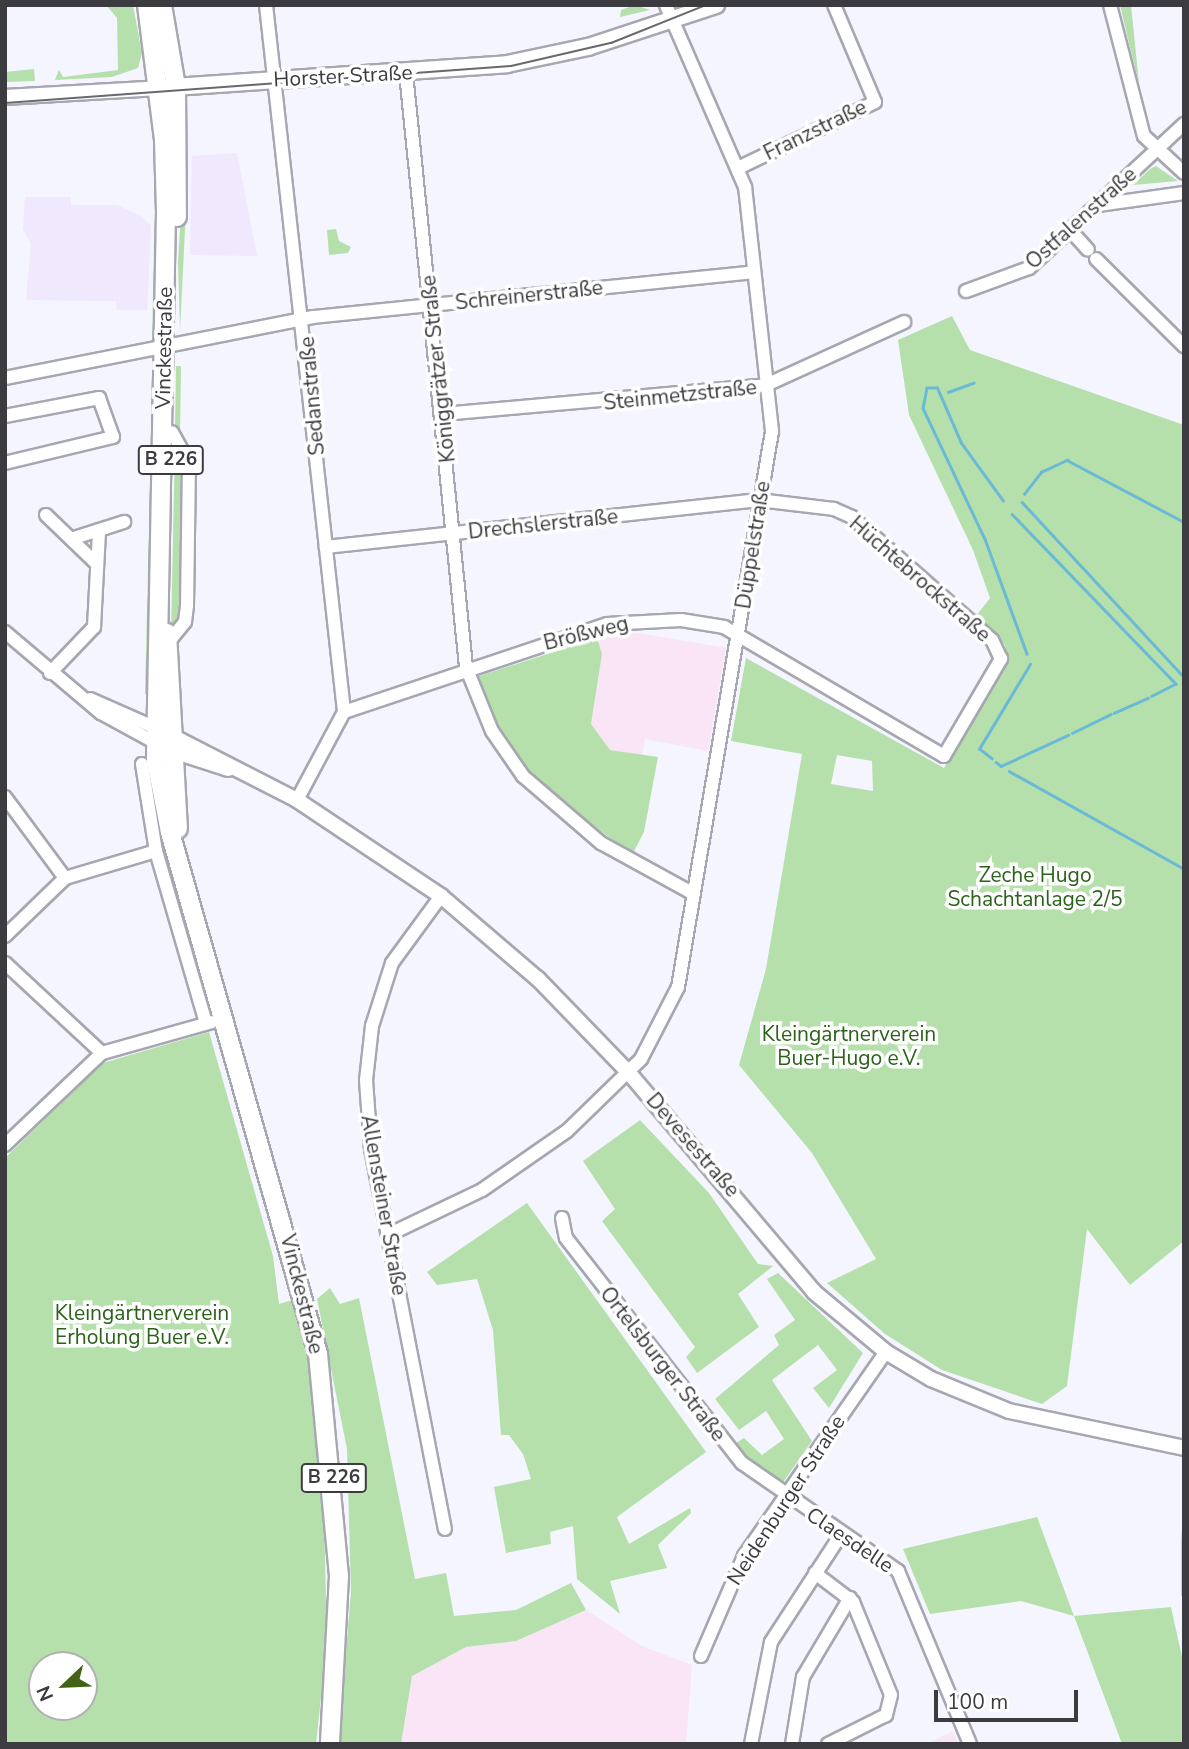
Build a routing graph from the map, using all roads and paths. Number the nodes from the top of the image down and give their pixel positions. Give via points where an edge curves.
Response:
1 (147, 5) edge
2 (162, 5) edge
3 (266, 5) edge
4 (716, 5) edge
5 (834, 5) edge
6 (1110, 5) edge
7 (674, 9) edge
8 (406, 73) junction
9 (277, 79) junction
10 (168, 87) junction
11 (5, 97) edge
12 (1184, 124) edge
13 (1156, 150) junction
14 (738, 168) junction
15 (1184, 173) edge
16 (1184, 193) edge
17 (1098, 205) junction
18 (1071, 230) junction
19 (754, 272) junction
20 (966, 291) dead end
21 (432, 304) junction
22 (304, 318) junction
23 (904, 322) dead end
24 (169, 342) junction
25 (1184, 346) edge
26 (5, 378) edge
27 (766, 385) junction
28 (443, 414) junction
29 (5, 416) edge
30 (5, 463) edge
31 (759, 500) junction
32 (46, 514) dead end
33 (124, 522) dead end
34 (99, 530) junction
35 (454, 534) junction
36 (71, 539) junction
37 (326, 547) junction
38 (97, 564) junction
39 (5, 632) edge
40 (738, 634) junction
41 (466, 667) junction
42 (50, 673) junction
43 (344, 712) junction
44 (162, 739) junction
45 (944, 756) joint
46 (142, 764) dead end
47 (5, 797) edge
48 (297, 800) junction
49 (156, 852) junction
50 (65, 878) junction
51 (694, 894) junction
52 (441, 896) junction
53 (5, 936) edge
54 (5, 963) edge
55 (226, 1018) junction
56 (206, 1023) junction
57 (102, 1053) junction
58 (630, 1073) junction
59 (5, 1145) edge
60 (562, 1218) dead end
61 (388, 1235) junction
62 (886, 1352) junction
63 (1184, 1448) edge
64 (786, 1497) junction
65 (446, 1529) dead end
66 (842, 1533) junction
67 (815, 1573) junction
68 (850, 1598) junction
69 (701, 1656) dead end
70 (330, 1744) edge
71 (751, 1744) edge
72 (792, 1744) edge
73 (828, 1744) edge
74 (970, 1744) edge

1 - 10 main road, Vinckestraße / B 226
2 - 10 main road, Vinckestraße / B 226
3 - 9 street, Sedanstraße
4 - 7 main road, Horster Straße
5 - 14 street, Franzstraße via 875,102
6 - 13 street via 1142,130
7 - 8 main road, Horster Straße via 552,56
7 - 14 street, Düppelstraße
8 - 9 main road, Horster Straße
8 - 21 street, Königgrätzer Straße
9 - 10 main road, Horster Straße
9 - 22 street, Sedanstraße
10 - 11 street, Horster Straße
10 - 24 main road, Vinckestraße / B 226
12 - 13 street, Ostfalenstraße
13 - 15 street
13 - 17 street, Ostfalenstraße
14 - 19 street, Düppelstraße
16 - 17 street
17 - 18 street, Ostfalenstraße
18 - 20 street, Ostfalenstraße via 1029,268
18 - 25 street
19 - 21 street, Schreinerstraße
19 - 27 street, Düppelstraße
21 - 22 street, Schreinerstraße
21 - 28 street, Königgrätzer Straße
22 - 24 street, Schreinerstraße
22 - 37 street, Sedanstraße
23 - 27 street, Steinmetzstraße
24 - 26 street, Schreinerstraße
24 - 44 main road, Vinckestraße / B 226
24 - 44 main road, Vinckestraße / B 226 via 172,432
27 - 28 street, Steinmetzstraße
27 - 31 street, Düppelstraße via 772,430
28 - 35 street, Königgrätzer Straße
29 - 30 street via 99,398 113,437
31 - 35 street, Drechslerstraße
31 - 40 street, Düppelstraße
31 - 45 street, Hüchtebrockstraße via 852,517 999,648 999,665
32 - 36 street
33 - 34 street
34 - 36 street
34 - 38 street
35 - 37 street, Drechslerstraße
35 - 41 street, Königgrätzer Straße
36 - 38 street
37 - 43 street, Sedanstraße
38 - 42 street via 94,627
39 - 42 street
40 - 41 street, Brößweg via 681,620 624,621
40 - 45 street, Brößweg
40 - 51 street, Düppelstraße
41 - 43 street, Brößweg
41 - 51 street, Königgrätzer Straße via 492,731 523,776 601,843
42 - 44 street
43 - 48 street
44 - 48 street, Devesestraße
44 - 55 main road, Vinckestraße / B 226 via 162,801
46 - 49 street
47 - 50 street
48 - 52 street, Devesestraße
49 - 50 street
49 - 56 street
50 - 53 street
51 - 58 street, Düppelstraße via 678,987 662,1027
52 - 58 street, Devesestraße via 538,979
52 - 61 street, Allensteiner Straße via 392,963 369,1043 368,1125
54 - 57 street
55 - 56 street
55 - 70 main road, Vinckestraße / B 226 via 310,1314 325,1393 339,1576
56 - 57 street
57 - 59 street
58 - 61 street, Düppelstraße via 514,1170 437,1216
58 - 62 street, Devesestraße via 814,1292
60 - 64 street, Ortelsburger Straße via 560,1230 716,1434
61 - 65 street, Allensteiner Straße
62 - 63 street, Devesestraße via 931,1379 1009,1411
62 - 64 street, Neidenburger Straße
64 - 66 street, Claesdelle
64 - 69 street, Neidenburger Straße via 744,1556
66 - 67 street
66 - 74 street, Claesdelle via 902,1578
67 - 68 street
67 - 71 street via 771,1642
68 - 72 street via 803,1677
68 - 73 street via 892,1702 886,1715

